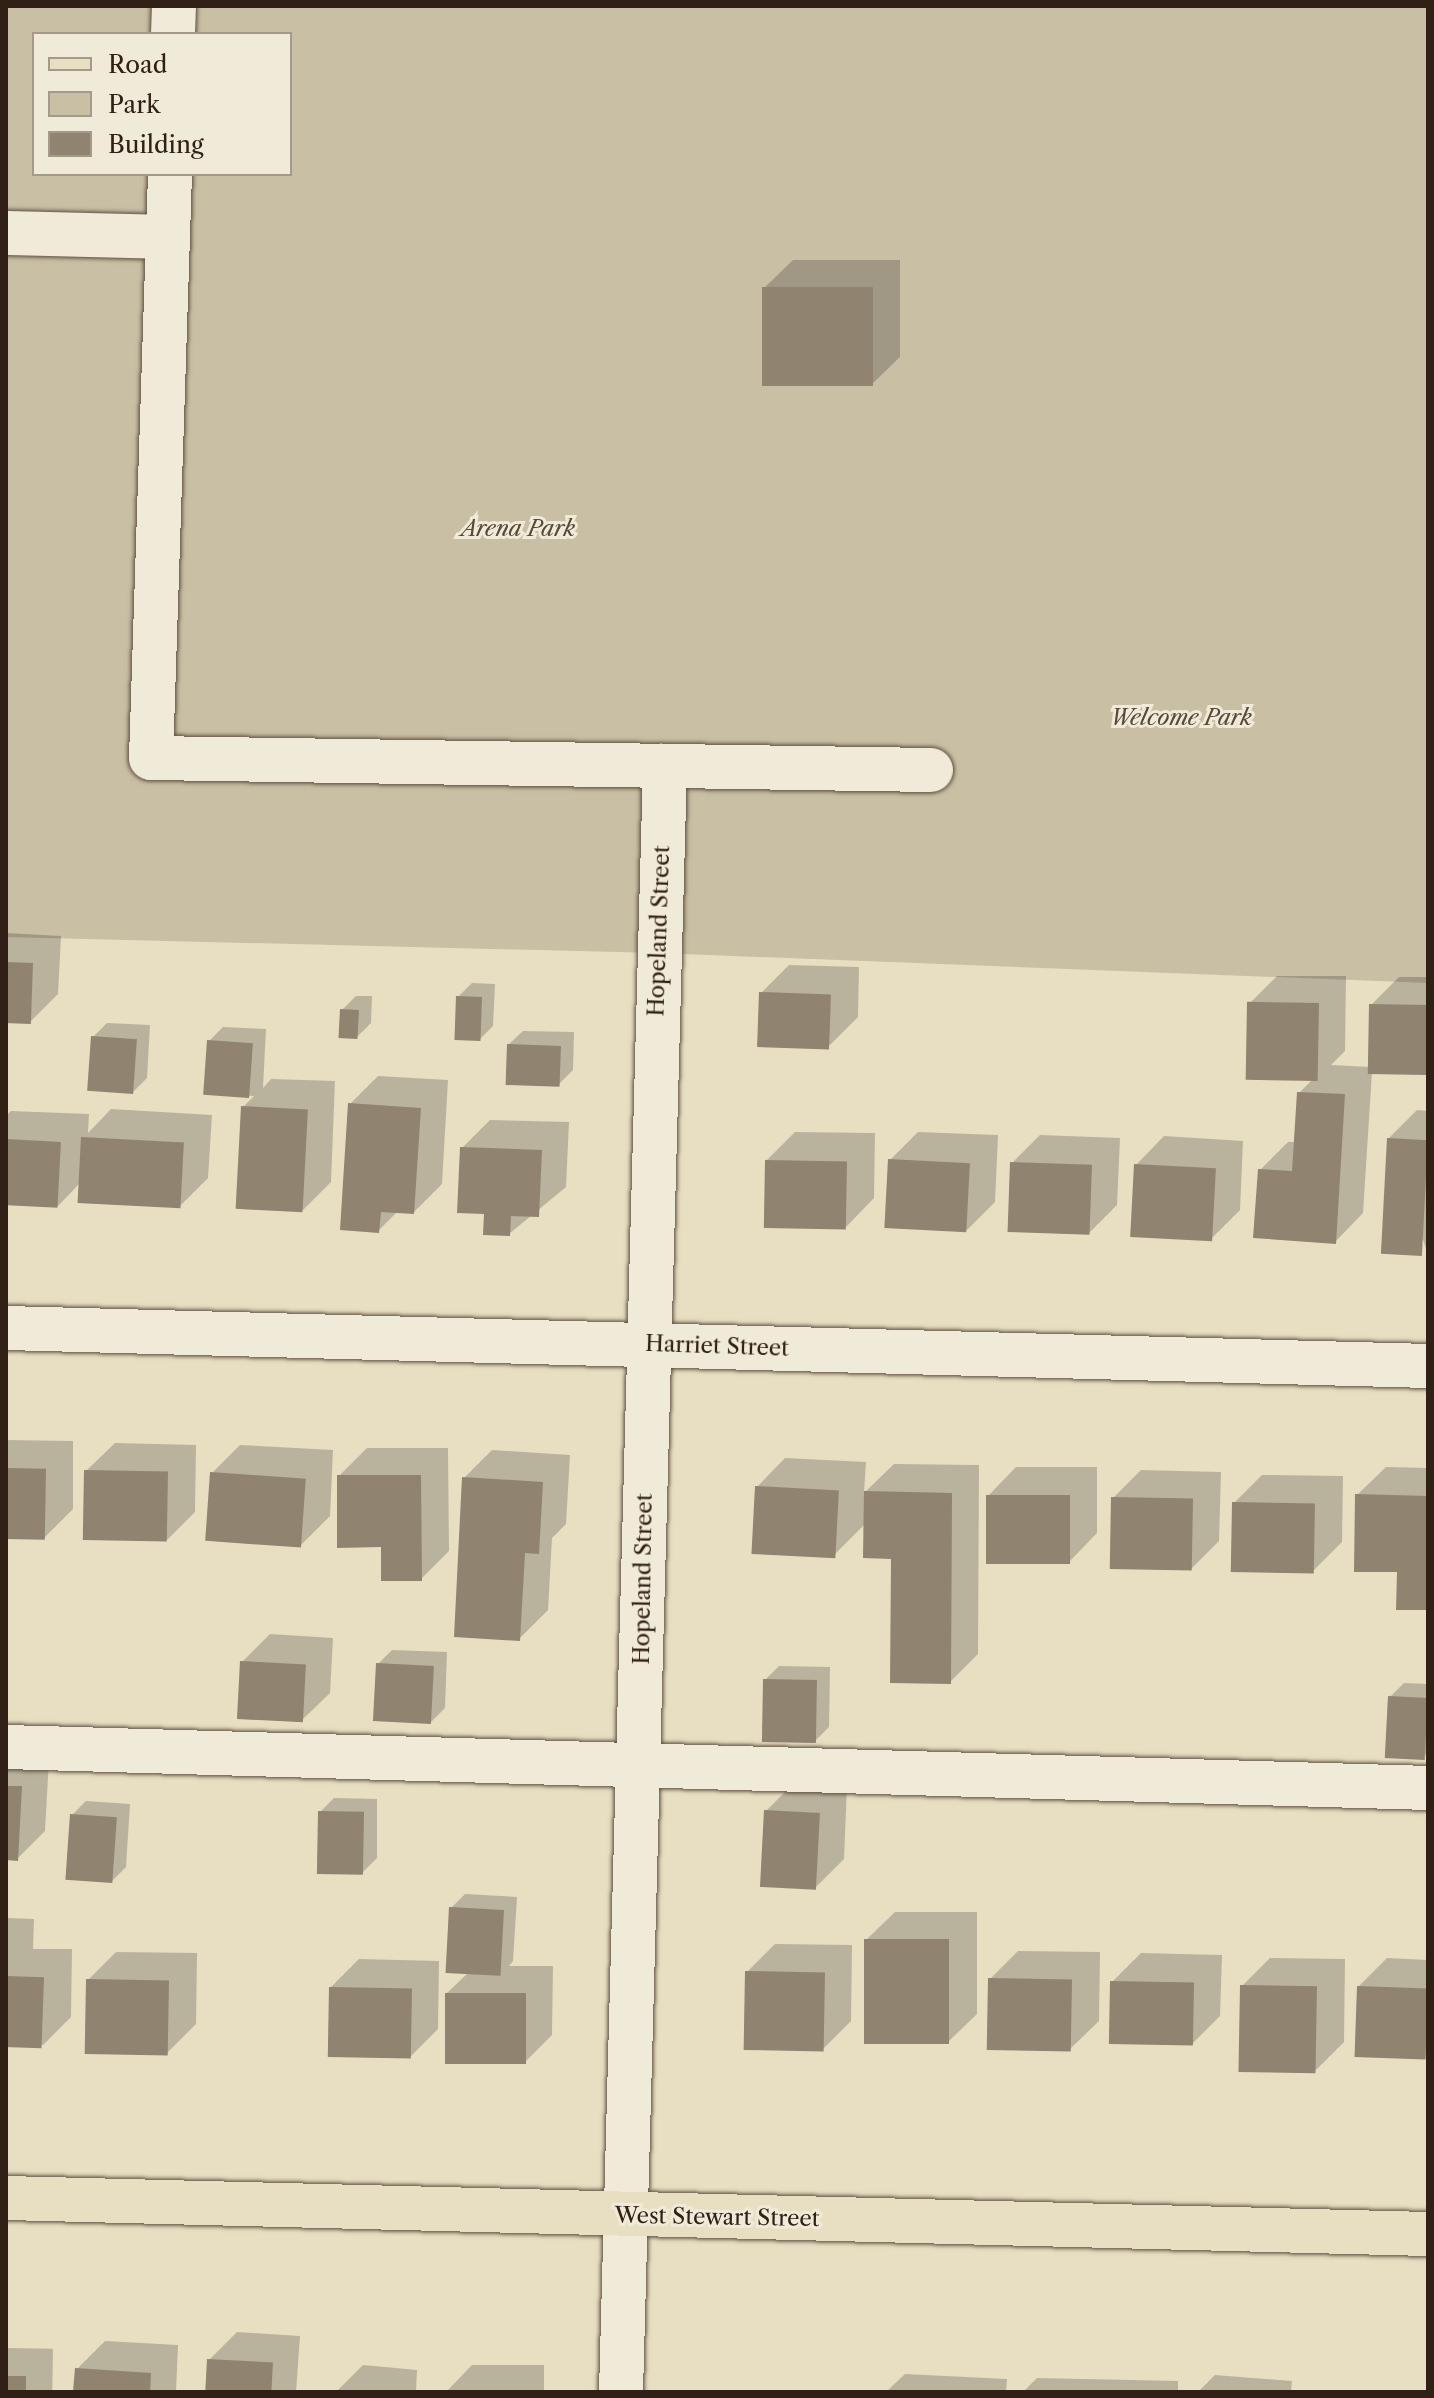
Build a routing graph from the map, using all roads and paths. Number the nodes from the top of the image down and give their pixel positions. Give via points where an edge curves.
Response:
1 (174, 6) edge
2 (173, 32) edge
3 (170, 176) edge
4 (6, 233) edge
5 (168, 237) junction
6 (665, 766) junction
7 (931, 770) dead end
8 (6, 1328) edge
9 (649, 1344) junction
10 (1428, 1366) edge
11 (6, 1747) edge
12 (639, 1767) junction
13 (1428, 1788) edge
14 (6, 2198) edge
15 (625, 2214) junction
16 (1428, 2234) edge
17 (621, 2392) edge

1 - 2 street
3 - 5 street
4 - 5 street
5 - 6 street via 151,758
6 - 7 street
6 - 9 street, Hopeland Street
8 - 9 street, Harriet Street
9 - 10 street, Harriet Street
9 - 12 street, Hopeland Street
11 - 12 street
12 - 13 street
12 - 15 street, Hopeland Street
14 - 15 main road, West Stewart Street
15 - 16 main road, West Stewart Street
15 - 17 street, Hopeland Street

